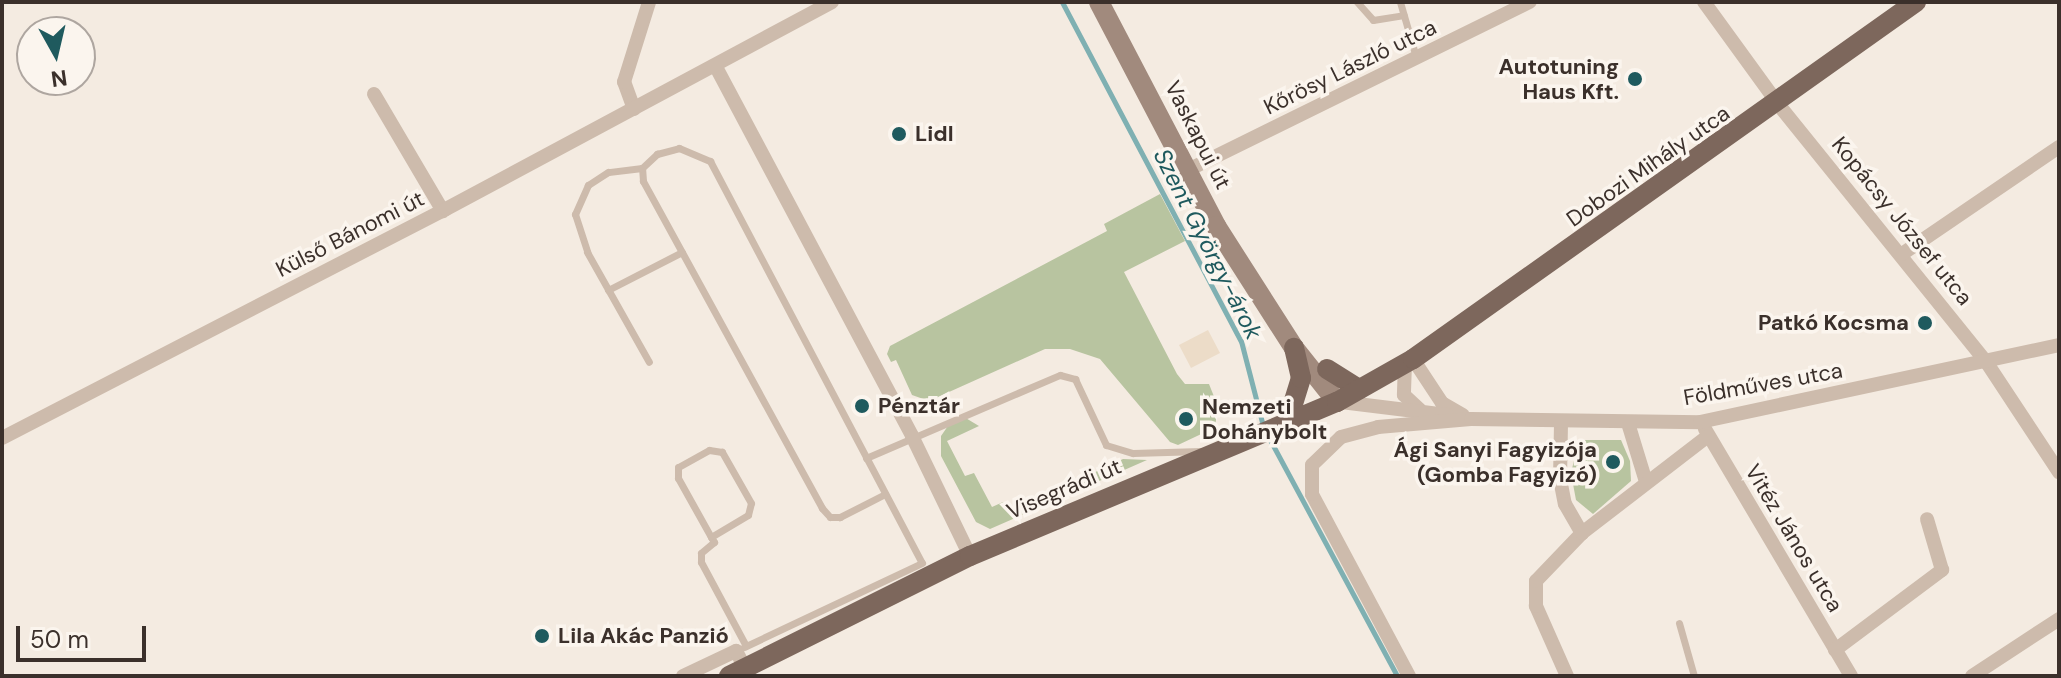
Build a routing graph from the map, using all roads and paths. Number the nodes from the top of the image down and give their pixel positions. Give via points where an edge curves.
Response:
1 (649, 2) edge
2 (832, 2) edge
3 (1099, 2) edge
4 (1357, 2) edge
5 (1400, 2) edge
6 (1530, 2) edge
7 (1704, 2) edge
8 (1916, 2) edge
9 (1404, 15) junction
10 (1417, 59) junction
11 (716, 67) junction
12 (374, 94) dead end
13 (1778, 104) junction
14 (634, 109) junction
15 (2059, 147) edge
16 (642, 168) junction
17 (1188, 170) junction
18 (443, 211) junction
19 (682, 252) junction
20 (1902, 254) junction
21 (1256, 288) junction
22 (608, 290) junction
23 (2059, 345) edge
24 (1294, 348) junction
25 (1409, 361) junction
26 (649, 362) dead end
27 (1987, 363) junction
28 (1327, 369) junction
29 (1359, 389) junction
30 (1337, 402) junction
31 (1422, 411) junction
32 (1471, 419) junction
33 (1282, 422) junction
34 (1700, 422) junction
35 (1561, 423) junction
36 (1628, 423) junction
37 (912, 436) junction
38 (1708, 436) junction
39 (2, 438) edge
40 (1219, 449) junction
41 (866, 458) junction
42 (2059, 472) edge
43 (1646, 482) junction
44 (885, 494) junction
45 (1927, 519) dead end
46 (1582, 533) junction
47 (711, 537) junction
48 (970, 556) junction
49 (925, 569) junction
50 (2059, 619) edge
51 (1679, 623) dead end
52 (1835, 650) junction
53 (739, 660) edge
54 (683, 676) edge
55 (1409, 676) edge
56 (1567, 676) edge
57 (1694, 676) edge
58 (1851, 676) edge
59 (1972, 676) edge

1 - 14 street via 624,82
2 - 11 street, Külső Bánomi út
3 - 17 main road, Vaskapui út
4 - 9 lane via 1373,20
5 - 9 lane
6 - 10 street, Kőrösy László utca
7 - 13 street, Kopácsy József utca
8 - 13 main road, Dobozi Mihály utca
9 - 10 lane
10 - 17 street, Kőrösy László utca
11 - 14 street, Külső Bánomi út
11 - 37 street
12 - 18 street
13 - 20 street, Kopácsy József utca
13 - 25 main road, Dobozi Mihály utca
14 - 18 street, Külső Bánomi út
15 - 20 street
16 - 19 lane via 643,181
16 - 22 lane via 608,172 579,197 578,234
16 - 41 lane via 657,154 679,148 710,161
17 - 21 main road, Vaskapui út
18 - 39 street, Külső Bánomi út
19 - 22 lane
19 - 44 lane via 822,508 830,517 840,517
20 - 27 street, Kopácsy József utca
21 - 24 main road, Vaskapui út
21 - 28 main road, Vaskapui út
22 - 26 lane
23 - 27 street, Földműves utca
24 - 30 main road, Vaskapui út
24 - 33 main road via 1301,378
25 - 29 main road, Dobozi Mihály utca
25 - 31 street via 1404,395
25 - 32 street via 1442,403
27 - 34 street, Földműves utca
27 - 42 street, Kopácsy József utca
28 - 29 main road
28 - 30 main road, Vaskapui út
29 - 30 main road, Dobozi Mihály utca
30 - 31 street, Földműves utca
30 - 33 main road, Dobozi Mihály utca
31 - 32 street, Földműves utca
32 - 35 street, Földműves utca
32 - 55 street, Földműves utca via 1378,427 1341,437 1312,465 1312,494
33 - 40 main road, Dobozi Mihály utca
34 - 36 street, Földműves utca
34 - 38 street, Vitéz János utca
35 - 36 street, Földműves utca
35 - 46 street via 1560,479 1565,504
36 - 43 street
37 - 40 lane via 1060,375 1075,379 1106,445 1133,453
37 - 41 lane
37 - 48 street
38 - 43 street, Földműves utca
38 - 52 street, Vitéz János utca
40 - 48 main road, Visegrádi út
41 - 44 lane
43 - 46 street, Földműves utca
44 - 49 lane
45 - 52 street via 1942,570
46 - 56 street, Földműves utca via 1536,581 1536,606
47 - 47 lane via 678,478 678,467 709,450 722,452 751,503 748,515
47 - 53 lane via 714,542 701,553 701,562
48 - 49 main road, Visegrádi út
49 - 53 main road, Visegrádi út
50 - 59 street
51 - 57 lane
52 - 58 street, Vitéz János utca
53 - 54 street, Visegrádi út

